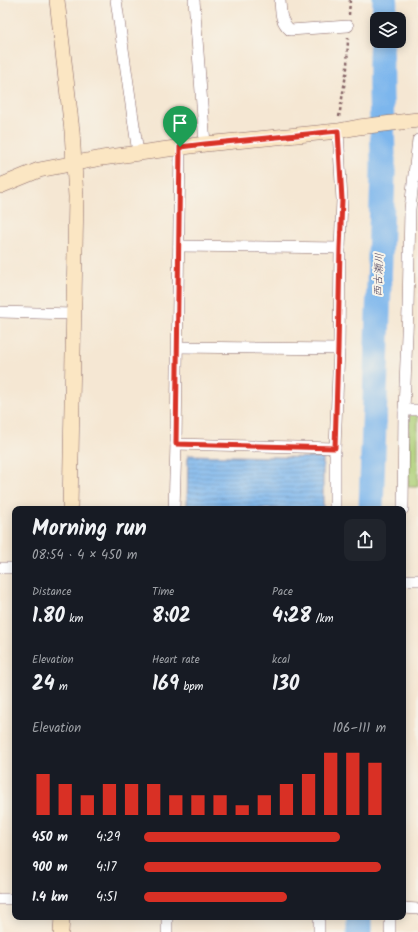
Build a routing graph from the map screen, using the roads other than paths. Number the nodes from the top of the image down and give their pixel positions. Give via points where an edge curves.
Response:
1 (57, 0) edge
2 (116, 0) edge
3 (194, 0) edge
4 (280, 0) edge
5 (348, 26) road end
6 (411, 121) edge
7 (338, 131) junction
8 (418, 140) edge
9 (205, 144) junction
10 (180, 147) junction
11 (138, 153) junction
12 (74, 163) junction
13 (0, 186) edge
14 (414, 209) edge
15 (179, 246) junction
16 (340, 248) junction
17 (413, 309) edge
18 (0, 312) edge
19 (73, 314) junction
20 (178, 347) junction
21 (338, 349) junction
22 (404, 410) junction
23 (418, 410) edge
24 (176, 444) junction
25 (335, 448) junction
26 (70, 506) edge
27 (174, 506) edge
28 (334, 506) edge
29 (403, 506) edge
30 (0, 568) edge
31 (12, 568) edge
32 (406, 580) edge
33 (418, 580) edge
34 (0, 899) edge
35 (12, 899) edge
36 (406, 908) edge
37 (418, 908) edge
38 (62, 920) edge
39 (167, 920) edge
40 (319, 920) edge
41 (390, 920) edge
42 (61, 932) edge
43 (167, 932) edge
44 (319, 932) edge
45 (390, 932) edge

1 - 12 street
2 - 11 street
3 - 9 street
4 - 5 street via 281,18 290,30
6 - 7 street
7 - 9 street
7 - 16 street via 342,200
8 - 14 street
9 - 10 street
10 - 11 street
10 - 15 street
11 - 12 street
12 - 13 street via 39,170
12 - 19 street via 76,196
14 - 17 street
15 - 16 street
15 - 20 street
16 - 21 street
17 - 22 street
18 - 19 street
19 - 26 street
20 - 21 street
20 - 24 street
21 - 25 street
22 - 23 street
22 - 29 street
24 - 25 street
24 - 27 street
25 - 28 street
30 - 31 street
32 - 33 street
34 - 35 street
36 - 37 street
38 - 42 street
39 - 43 street
40 - 44 street
41 - 45 street

